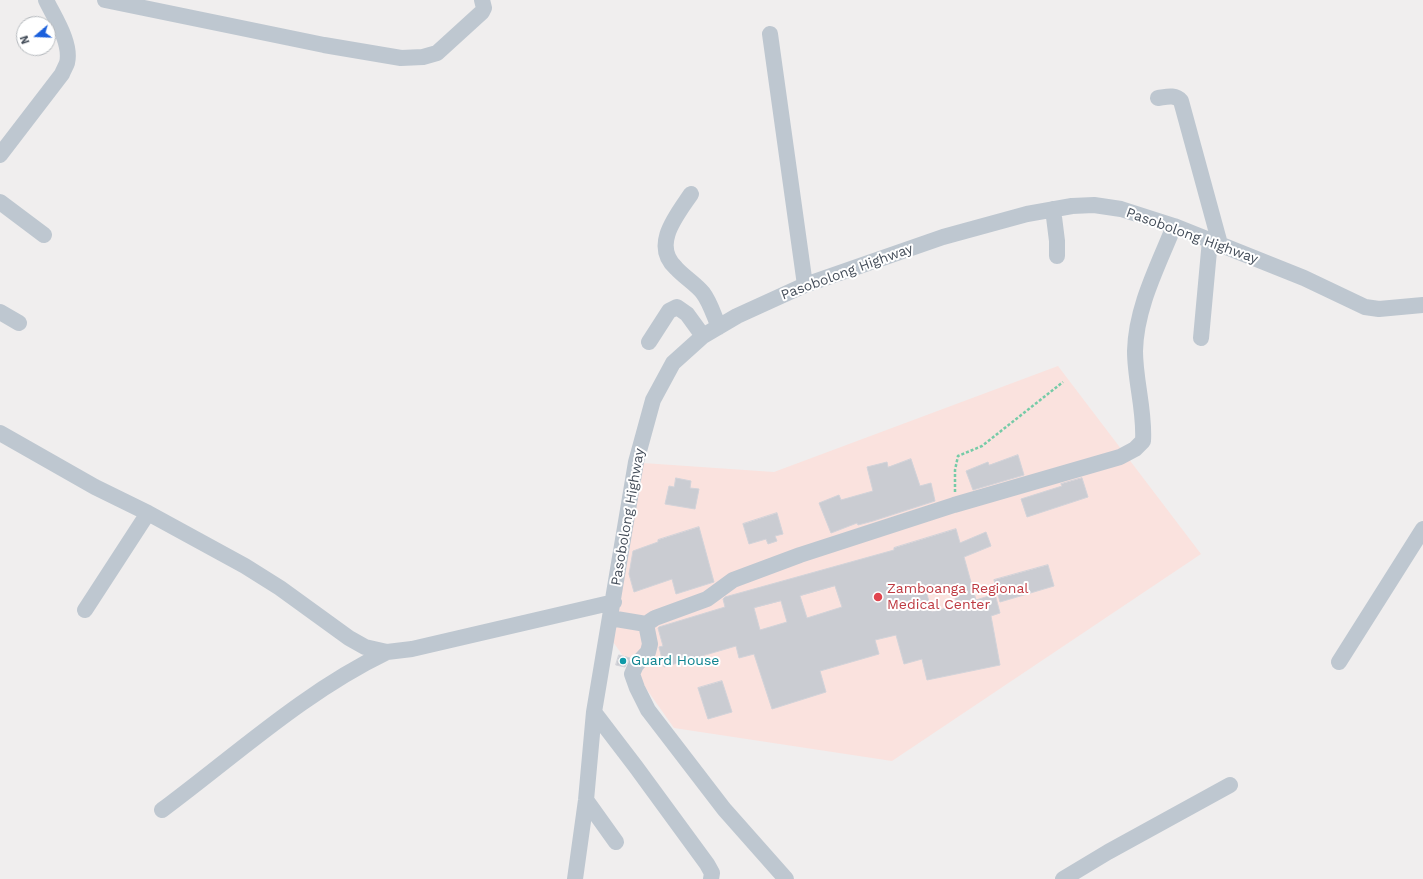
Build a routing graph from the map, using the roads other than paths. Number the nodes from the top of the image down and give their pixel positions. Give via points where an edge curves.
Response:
1 (46, 0) edge
2 (105, 0) edge
3 (482, 0) edge
4 (770, 34) dead end
5 (1158, 98) dead end
6 (0, 156) edge
7 (691, 194) dead end
8 (0, 202) edge
9 (1053, 209) junction
10 (1174, 226) junction
11 (44, 235) dead end
12 (1215, 242) junction
13 (1057, 256) dead end
14 (805, 285) junction
15 (1423, 305) edge
16 (0, 312) edge
17 (19, 323) dead end
18 (719, 327) junction
19 (704, 336) junction
20 (1201, 338) dead end
21 (649, 342) dead end
22 (0, 433) edge
23 (148, 513) junction
24 (1423, 528) edge
25 (614, 602) junction
26 (85, 610) dead end
27 (610, 618) junction
28 (646, 624) junction
29 (387, 652) junction
30 (1339, 662) dead end
31 (594, 712) junction
32 (1230, 785) dead end
33 (586, 800) junction
34 (162, 810) dead end
35 (616, 842) dead end
36 (575, 879) edge
37 (711, 879) edge
38 (786, 879) edge
39 (1063, 879) edge

1 - 6 street via 64,38 68,53 67,63 62,74
2 - 3 street via 324,46 401,58 423,57 437,53 482,12
4 - 14 street
5 - 12 street via 1172,96 1181,101
7 - 18 street via 669,228 666,239 667,252 674,267 703,293
8 - 11 street
9 - 10 street, Pasobolong Highway via 1094,205 1121,210
9 - 13 street
9 - 14 street, Pasobolong Highway via 943,237
10 - 12 street, Pasobolong Highway
10 - 28 street via 1143,305 1137,329 1135,351 1144,425 1143,441 1135,449 1120,457 954,505 800,554 733,580 707,599 655,618
12 - 15 street, Pasobolong Highway via 1304,278 1365,307 1379,309
12 - 20 street
14 - 18 street, Pasobolong Highway
16 - 17 street
18 - 19 street, Pasobolong Highway
19 - 21 street via 687,314 677,307 669,311
19 - 25 street, Pasobolong Highway via 674,363 653,400 636,462
22 - 23 street via 94,487
23 - 26 street
23 - 29 street via 245,566 349,638 365,647
24 - 30 street
25 - 27 street, Pasobolong Highway
25 - 29 street
27 - 28 street
27 - 31 street, Pasobolong Highway
28 - 38 street via 650,644 648,652 636,665 632,674 636,688 648,710 724,809
29 - 34 street via 319,690
31 - 33 street, Pasobolong Highway
31 - 37 street via 706,864 712,873
32 - 39 street
33 - 35 street
33 - 36 street, Pasobolong Highway

